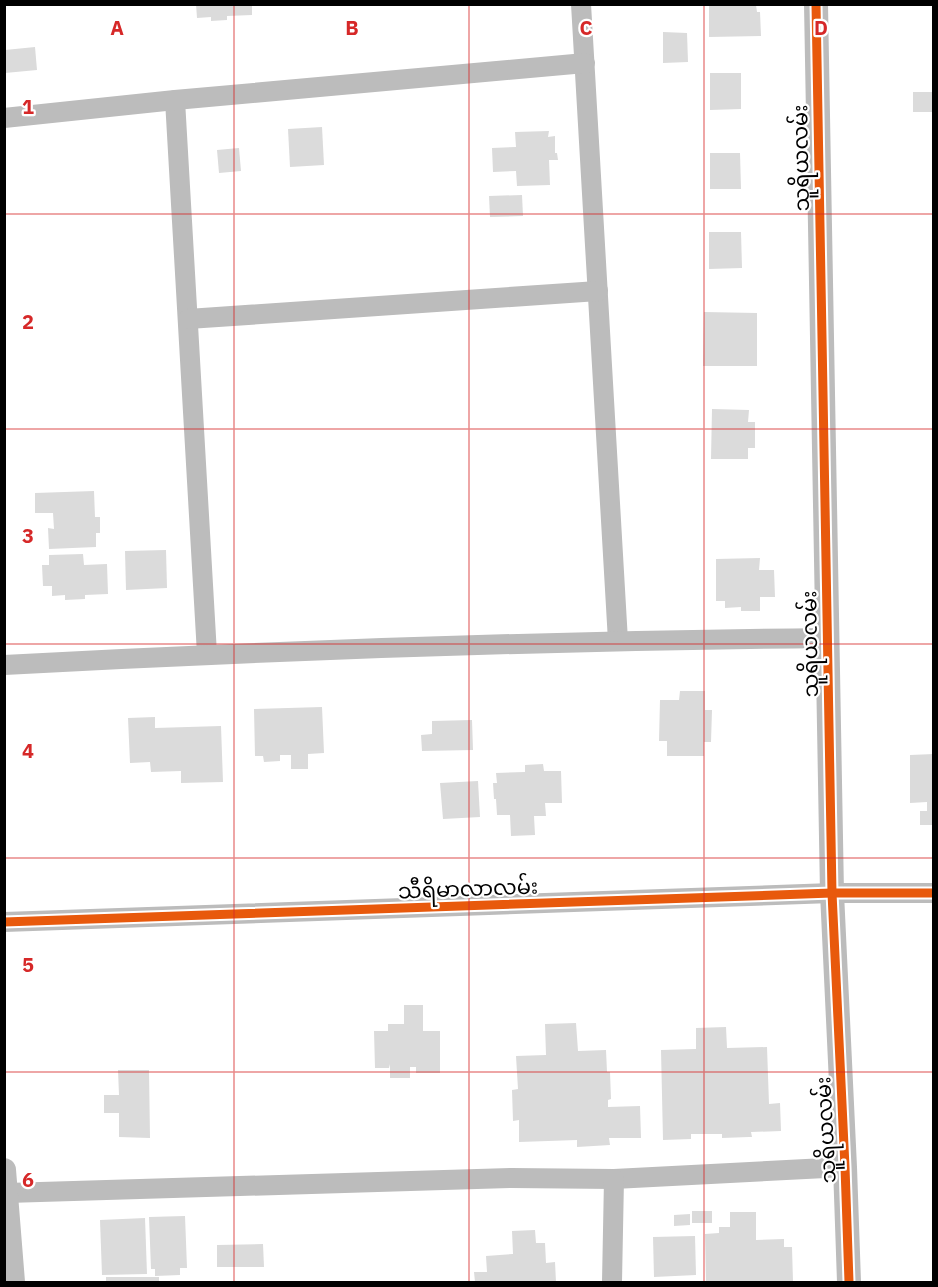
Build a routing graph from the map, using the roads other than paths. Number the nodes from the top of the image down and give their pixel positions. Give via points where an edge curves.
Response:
1 (581, 4) edge
2 (816, 4) edge
3 (585, 63) junction
4 (175, 100) junction
5 (4, 118) edge
6 (598, 291) junction
7 (188, 319) junction
8 (826, 638) junction
9 (618, 640) junction
10 (207, 654) junction
11 (4, 665) edge
12 (832, 893) junction
13 (933, 893) edge
14 (4, 922) edge
15 (845, 1167) junction
16 (614, 1179) junction
17 (6, 1182) edge
18 (13, 1282) edge
19 (612, 1282) edge
20 (849, 1282) edge

1 - 3 street
2 - 8 street, သူရိယလမ်း
3 - 4 street
3 - 6 street
4 - 5 street
4 - 7 street
6 - 7 street
6 - 9 street
7 - 10 street
8 - 9 street
8 - 12 street, သူရိယလမ်း
9 - 10 street
10 - 11 street
12 - 13 street, သီရိမာလာလမ်း
12 - 14 street, သီရိမာလာလမ်း
12 - 15 street, သူရိယလမ်း
15 - 16 street
15 - 20 street, သူရိယလမ်း
16 - 17 street
16 - 19 street
17 - 18 street

